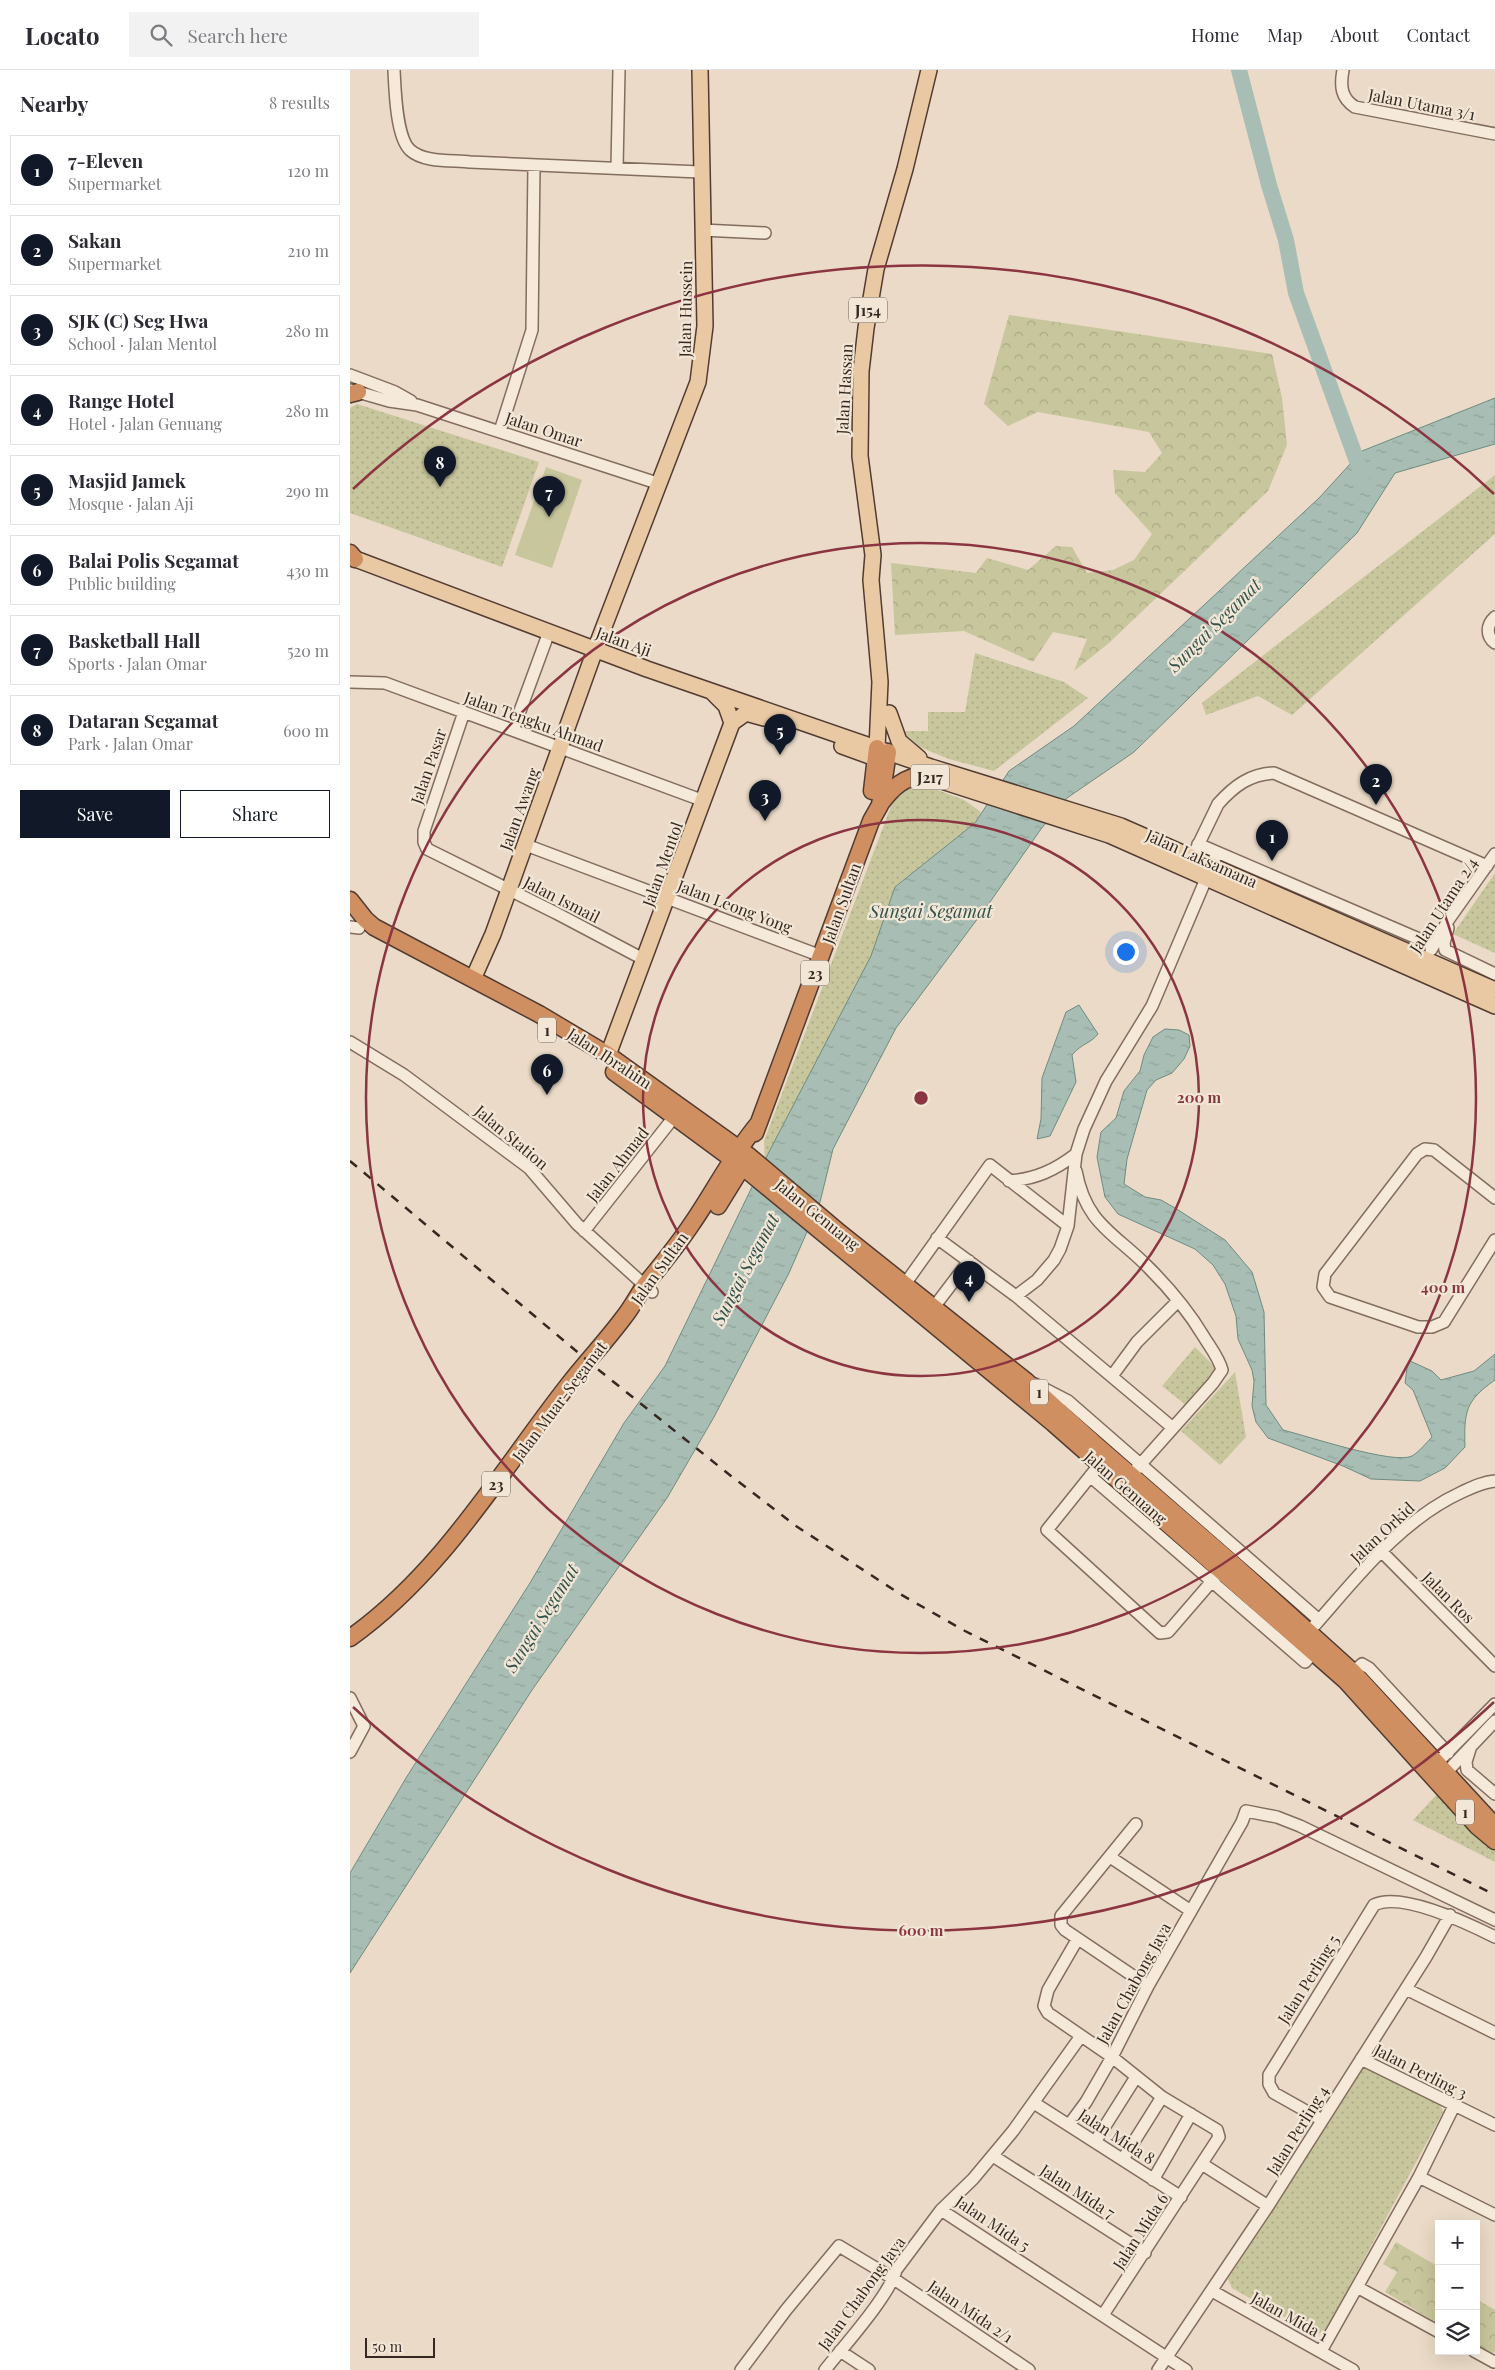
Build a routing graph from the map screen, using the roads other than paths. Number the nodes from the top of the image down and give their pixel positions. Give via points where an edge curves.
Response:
1 (394, 70) edge
2 (619, 70) edge
3 (700, 70) edge
4 (929, 70) edge
5 (1343, 70) edge
6 (1495, 134) edge
7 (534, 165) junction
8 (617, 168) junction
9 (700, 172) junction
10 (702, 230) junction
11 (765, 233) dead end
12 (350, 374) edge
13 (353, 391) edge
14 (417, 405) junction
15 (500, 431) junction
16 (660, 484) junction
17 (352, 556) edge
18 (874, 567) junction
19 (1495, 618) edge
20 (549, 632) junction
21 (1495, 643) edge
22 (595, 650) junction
23 (350, 682) edge
24 (710, 691) junction
25 (464, 712) junction
26 (889, 713) junction
27 (732, 723) junction
28 (512, 730) junction
29 (560, 748) junction
30 (882, 755) junction
31 (928, 771) junction
32 (704, 801) junction
33 (880, 805) junction
34 (871, 821) junction
35 (424, 831) joint
36 (526, 845) junction
37 (1495, 854) edge
38 (1192, 858) junction
39 (1212, 866) junction
40 (1486, 866) junction
41 (508, 890) junction
42 (668, 898) junction
43 (350, 900) edge
44 (1449, 919) junction
45 (353, 926) edge
46 (1433, 945) junction
47 (821, 956) junction
48 (645, 960) junction
49 (1422, 967) junction
50 (1495, 974) edge
51 (473, 979) junction
52 (1495, 990) edge
53 (1495, 1006) edge
54 (352, 1046) edge
55 (608, 1055) junction
56 (674, 1116) junction
57 (1076, 1154) junction
58 (746, 1162) junction
59 (1076, 1168) junction
60 (1009, 1180) junction
61 (1495, 1198) edge
62 (1096, 1220) junction
63 (1068, 1222) junction
64 (584, 1231) junction
65 (936, 1238) junction
66 (838, 1239) junction
67 (1495, 1240) edge
68 (969, 1261) junction
69 (905, 1284) junction
70 (648, 1289) junction
71 (1016, 1296) junction
72 (1178, 1301) junction
73 (934, 1307) junction
74 (625, 1316) joint
75 (977, 1341) junction
76 (976, 1359) junction
77 (1007, 1374) junction
78 (1112, 1376) junction
79 (1173, 1428) junction
80 (1095, 1470) junction
81 (1136, 1470) junction
82 (1495, 1481) edge
83 (1381, 1552) junction
84 (1221, 1570) junction
85 (1314, 1626) junction
86 (350, 1638) edge
87 (1495, 1666) edge
88 (350, 1698) edge
89 (1495, 1704) edge
90 (1495, 1721) edge
91 (1470, 1747) junction
92 (350, 1752) edge
93 (1439, 1768) junction
94 (1495, 1794) edge
95 (1136, 1824) dead end
96 (1495, 1826) edge
97 (1495, 1841) edge
98 (1110, 1857) junction
99 (1191, 1911) junction
100 (1450, 1915) junction
101 (1495, 1920) edge
102 (1495, 1937) edge
103 (1077, 1940) junction
104 (1148, 1986) junction
105 (1406, 1989) junction
106 (1495, 2034) edge
107 (1081, 2036) junction
108 (1112, 2057) junction
109 (1361, 2058) junction
110 (1136, 2077) junction
111 (1162, 2097) junction
112 (1034, 2103) junction
113 (1454, 2106) junction
114 (1191, 2114) junction
115 (1322, 2120) junction
116 (1069, 2124) junction
117 (1495, 2125) edge
118 (1095, 2142) junction
119 (993, 2156) junction
120 (1123, 2159) junction
121 (1202, 2164) junction
122 (1419, 2177) junction
123 (1153, 2180) junction
124 (1181, 2197) junction
125 (1268, 2206) junction
126 (941, 2210) junction
127 (1495, 2215) edge
128 (1145, 2253) junction
129 (894, 2279) junction
130 (1358, 2287) junction
131 (1212, 2291) junction
132 (1103, 2315) junction
133 (1435, 2330) edge
134 (840, 2351) junction
135 (1321, 2351) junction
136 (1480, 2355) edge
137 (1166, 2358) junction
138 (1493, 2364) edge
139 (740, 2370) edge
140 (825, 2370) edge
141 (870, 2370) edge
142 (1030, 2370) edge
143 (1158, 2370) edge
144 (1186, 2370) edge
145 (1353, 2370) edge

1 - 7 street via 403,139 410,150 433,159
2 - 8 street
3 - 9 main road, Jalan Hussein
4 - 18 main road, Jalan Hassan / J154 via 876,270 864,344 859,402 860,456
5 - 6 street, Jalan Utama 3/1 via 1342,94 1355,107
7 - 8 street
7 - 15 street via 532,330
8 - 9 street
9 - 10 main road, Jalan Hussein
10 - 11 street
10 - 16 main road, Jalan Hussein via 705,326 701,366
12 - 14 street, Jalan Omar via 395,392
13 - 14 street, Jalan Omar
14 - 15 street, Jalan Omar
15 - 16 street, Jalan Omar
16 - 22 main road, Jalan Hussein
17 - 20 main road, Jalan Aji
18 - 26 main road, Jalan Hassan / J154 via 880,579 884,610
18 - 30 main road, Jalan Hassan / J154 via 871,580 880,682
19 - 21 street via 1490,621 1488,631 1489,638
20 - 22 main road, Jalan Aji
20 - 28 street
22 - 24 main road, Jalan Aji
22 - 29 main road, Jalan Awang
23 - 25 street, Jalan Tengku Ahmad via 379,681
24 - 27 main road via 726,706
24 - 30 main road, Jalan Aji
25 - 28 street, Jalan Tengku Ahmad
25 - 35 street, Jalan Pasar
26 - 30 main road, Jalan Hassan / J154
26 - 31 main road via 899,741
27 - 30 main road via 741,716 754,714
27 - 32 main road, Jalan Mentol
28 - 29 street, Jalan Tengku Ahmad
29 - 32 street, Jalan Tengku Ahmad
29 - 36 main road, Jalan Awang
30 - 31 main road, Jalan Laksamana
30 - 33 highway, Jalan Sultan / 23
30 - 34 highway, Jalan Sultan / 23 via 870,803
31 - 33 highway via 906,778
31 - 38 main road, Jalan Laksamana / J217 via 1092,822
32 - 42 main road, Jalan Mentol
33 - 34 highway, Jalan Sultan / 23
34 - 47 highway, Jalan Sultan / 23
35 - 41 street, Jalan Ismail via 425,846 435,855
36 - 41 main road, Jalan Awang
36 - 42 street, Jalan Leong Yong
37 - 40 street, Jalan Utama 2/4
38 - 39 main road, Jalan Laksamana
38 - 40 street via 1223,798 1251,776 1274,773
39 - 46 street
39 - 49 main road, Jalan Laksamana
39 - 57 street via 1152,1006 1094,1102
40 - 44 street, Jalan Utama 2/4
41 - 48 street, Jalan Ismail
41 - 51 main road, Jalan Awang
42 - 47 street, Jalan Leong Yong
42 - 48 main road, Jalan Mentol
43 - 51 highway, Jalan Ibrahim / 1 via 374,927
44 - 46 street, Jalan Utama 2/4
44 - 50 street via 1445,950
45 - 56 highway, Jalan Ibrahim / 1 via 581,1050
46 - 49 street, Jalan Utama 2/4
47 - 58 highway, Jalan Sultan / 23
48 - 55 main road, Jalan Mentol
49 - 52 main road, Jalan Laksamana
49 - 53 main road, Jalan Laksamana
51 - 55 highway, Jalan Ibrahim / 1
54 - 64 street, Jalan Station via 404,1075 508,1151 529,1168
55 - 58 highway, Jalan Ibrahim / 1
56 - 58 highway, Jalan Ibrahim / 1
56 - 64 street, Jalan Ahmad
57 - 59 street
57 - 60 street via 1043,1175
58 - 66 highway, Jalan Genuang / 1
58 - 70 highway, Jalan Sultan / 23 via 684,1253
59 - 62 street via 1084,1199
59 - 63 street via 1070,1191
60 - 63 street
60 - 65 street via 990,1166
61 - 67 street via 1434,1150 1425,1149 1417,1154 1325,1274 1323,1287 1330,1297 1418,1327 1432,1327 1444,1322
62 - 63 street via 1076,1214
62 - 72 street via 1149,1268
63 - 71 street via 1054,1260 1037,1280
64 - 70 street, Jalan Station
65 - 68 street
65 - 69 street
66 - 69 highway, Jalan Genuang / 1
66 - 76 highway, Jalan Genuang / 1 via 885,1287
68 - 71 street
68 - 73 street
69 - 73 highway, Jalan Genuang / 1
70 - 74 highway, Jalan Sultan / 23
71 - 78 street
72 - 78 street via 1137,1342
72 - 79 street via 1222,1370
73 - 75 highway, Jalan Genuang / 1
74 - 86 highway, Jalan Muar-Segamat / 23 via 569,1384 445,1549 377,1618
75 - 76 highway via 980,1349
75 - 77 highway, Jalan Genuang / 1
76 - 77 highway, Jalan Genuang / 1
77 - 80 highway, Jalan Genuang / 1
77 - 81 highway, Jalan Genuang / 1 via 1026,1381
78 - 79 street
79 - 81 street
80 - 84 highway, Jalan Genuang / 1
80 - 84 street via 1048,1526 1048,1533 1160,1633 1168,1632
81 - 84 highway, Jalan Genuang / 1
81 - 85 street
82 - 83 street, Jalan Orkid via 1447,1499 1418,1517
83 - 85 street, Jalan Orkid
83 - 87 street, Jalan Ros
84 - 85 highway, Jalan Genuang / 1
84 - 93 highway, Jalan Genuang / 1
85 - 93 highway, Jalan Genuang / 1
88 - 92 street via 364,1726
89 - 93 street
90 - 91 street
91 - 93 street
91 - 94 street via 1467,1770
93 - 96 highway, Jalan Genuang / 1
93 - 97 highway, Jalan Genuang / 1 via 1477,1826
95 - 98 street
98 - 99 street
98 - 103 street via 1061,1916 1061,1925
99 - 101 street, Jalan Chabong Jaya via 1246,1811 1277,1817 1300,1826
99 - 104 street, Jalan Chabong Jaya
100 - 102 street, Jalan Perling 5
100 - 105 street, Jalan Perling 4
100 - 115 street, Jalan Perling 5 via 1385,1900 1371,1908 1269,2075 1274,2093
103 - 104 street
103 - 107 street, Jalan Chabong Jaya via 1048,1990 1044,2006 1048,2013
104 - 108 street, Jalan Chabong Jaya
105 - 106 street
105 - 109 street, Jalan Perling 4
107 - 108 street, Jalan Chabong Jaya
107 - 112 street, Jalan Mida 5
108 - 110 street
108 - 116 street
109 - 113 street, Jalan Perling 3
109 - 115 street, Jalan Perling 4
110 - 111 street
110 - 118 street
111 - 114 street
111 - 120 street
112 - 116 street, Jalan Mida 8
112 - 119 street, Jalan Mida 5
113 - 117 street, Jalan Perling 3
113 - 122 street
114 - 121 street via 1219,2133
114 - 123 street
115 - 125 street, Jalan Perling 4
116 - 118 street, Jalan Mida 8
118 - 120 street, Jalan Mida 8
119 - 126 street, Jalan Mida 5
119 - 128 street, Jalan Mida 7
120 - 123 street, Jalan Mida 8
121 - 124 street, Jalan Mida 6
121 - 125 street
122 - 127 street
122 - 130 street
123 - 124 street, Jalan Mida 8
124 - 128 street, Jalan Mida 6
125 - 131 street, Jalan Perling 4
126 - 129 street, Jalan Chabong Jaya via 896,2270
126 - 132 street, Jalan Mida 5
128 - 132 street, Jalan Mida 6
129 - 134 street, Jalan Chabong Jaya
129 - 139 street, Jalan Mida 2/1 via 839,2246
129 - 142 street, Jalan Mida 2/1
130 - 133 street
130 - 135 street
131 - 135 street, Jalan Mida 1
131 - 137 street, Jalan Perling 4
132 - 137 street, Jalan Mida 5
134 - 140 street, Jalan Chabong Jaya
134 - 141 street
135 - 145 street, Jalan Mida 1
136 - 138 street
137 - 143 street, Jalan Perling 4
137 - 144 street, Jalan Mida 5

